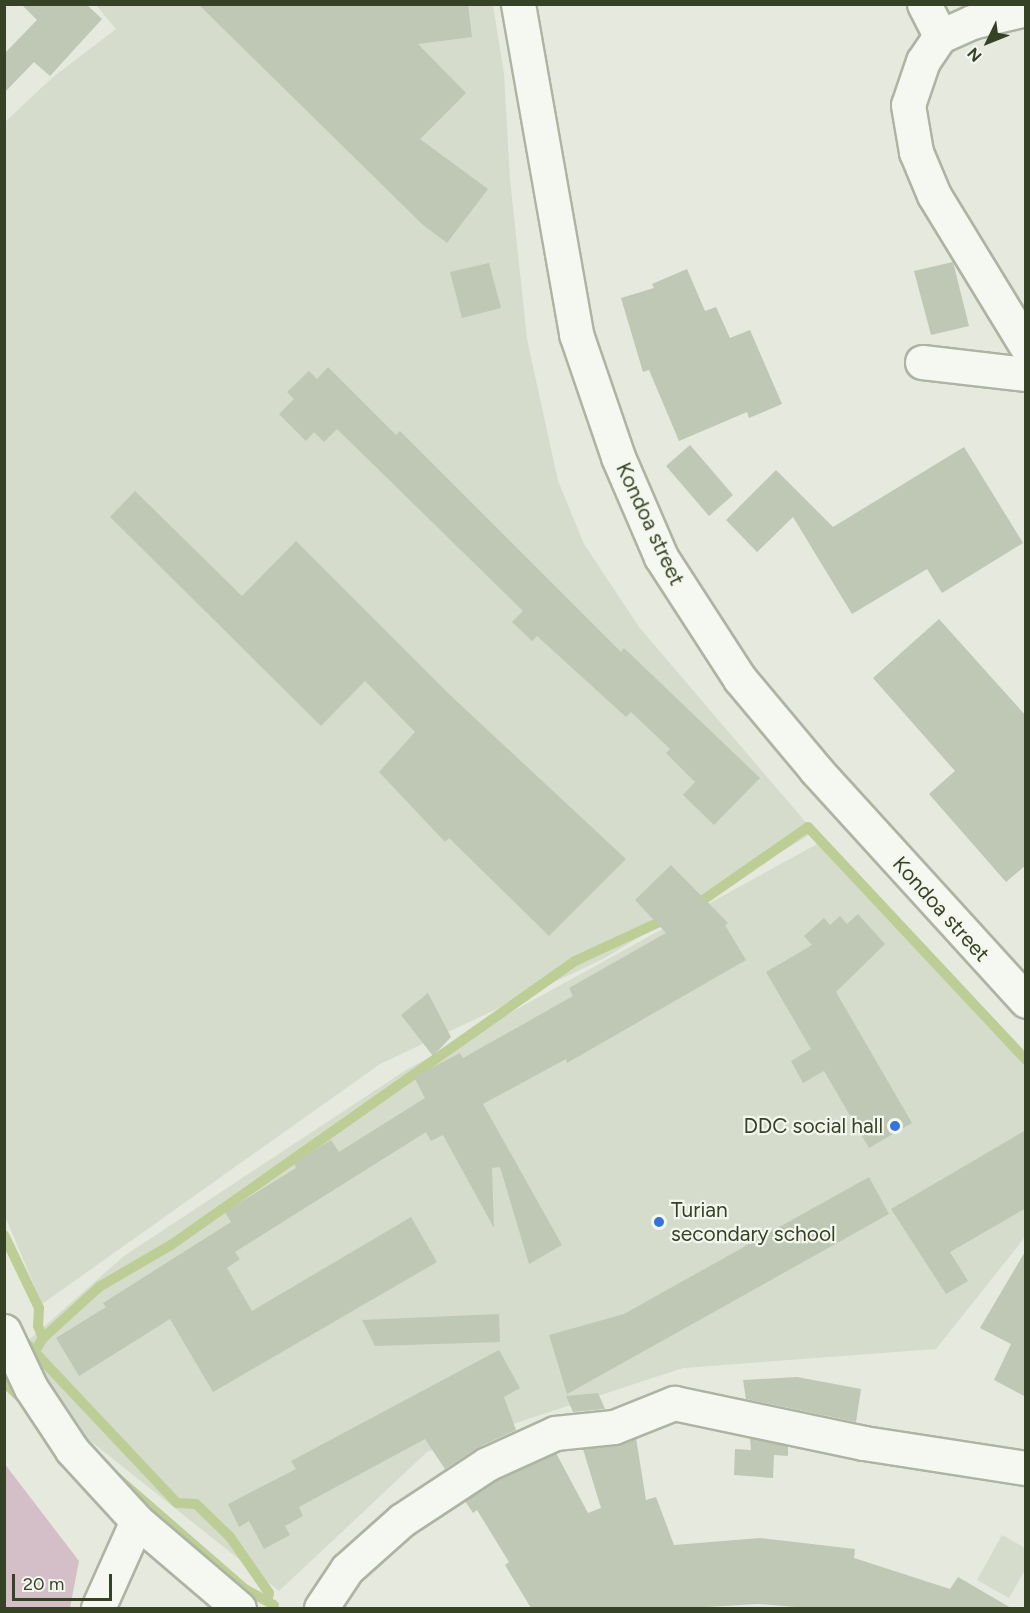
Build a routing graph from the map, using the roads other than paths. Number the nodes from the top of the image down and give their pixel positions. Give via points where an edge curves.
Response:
1 (518, 4) edge
2 (924, 4) edge
3 (1026, 9) edge
4 (940, 36) junction
5 (1026, 346) edge
6 (922, 362) dead end
7 (1026, 374) edge
8 (1026, 1001) edge
9 (8, 1348) edge
10 (1026, 1468) edge
11 (137, 1521) junction
12 (98, 1608) edge
13 (239, 1608) edge
14 (321, 1608) edge

1 - 8 street, Kondoa street via 576,334 618,457 661,557 699,620 748,688 816,770
2 - 4 street
3 - 4 street via 972,22
4 - 5 street via 923,61 908,105 916,152 934,195
6 - 7 street
9 - 11 street via 72,1450
10 - 14 street via 864,1443 675,1403 614,1427 555,1433 487,1464 402,1520 347,1569
11 - 12 street
11 - 13 street

